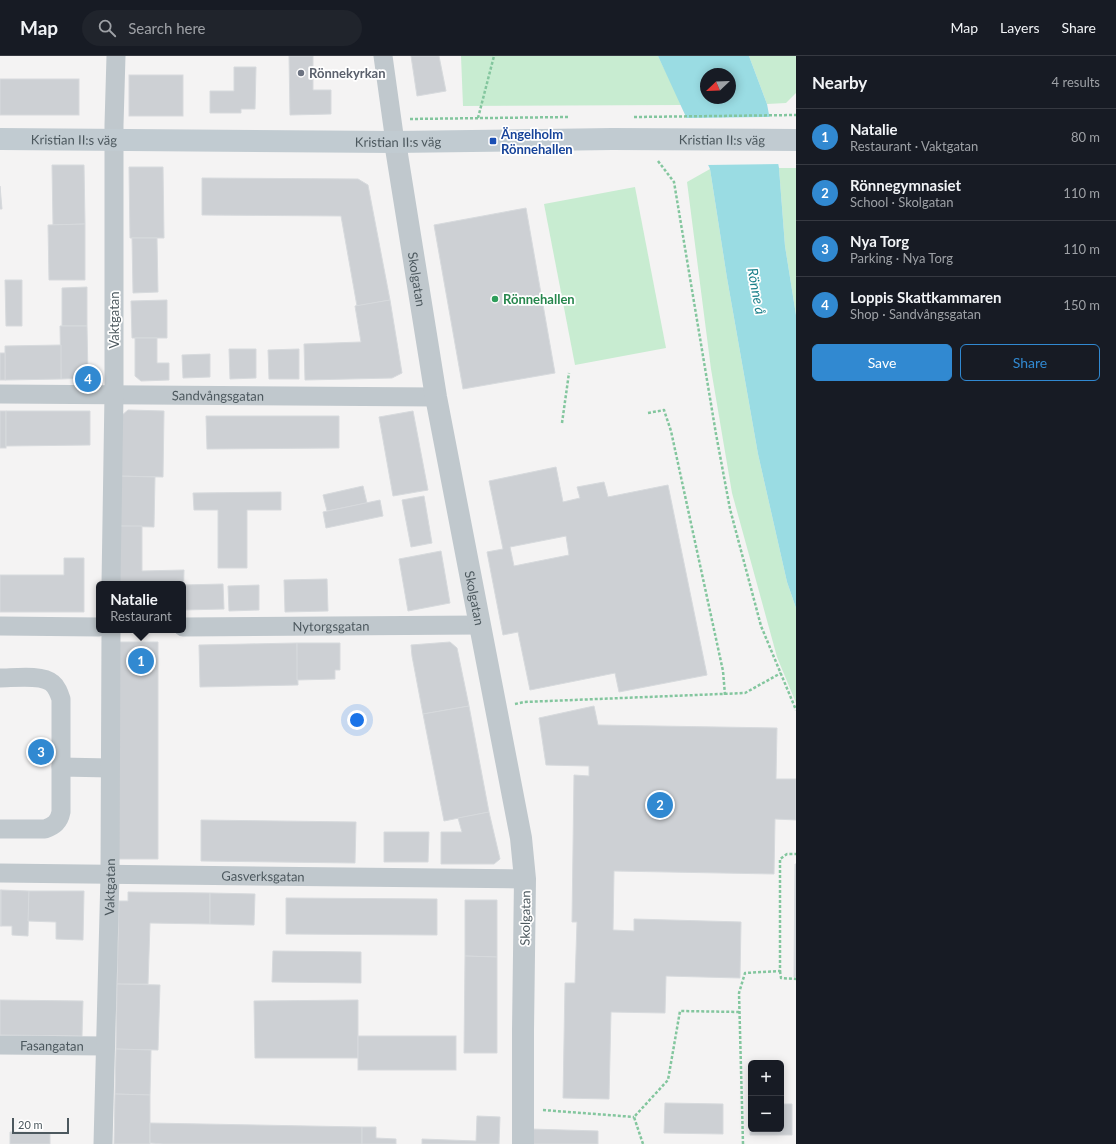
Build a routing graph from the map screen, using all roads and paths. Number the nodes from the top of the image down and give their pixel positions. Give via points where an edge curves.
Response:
1 (116, 56) edge
2 (383, 56) edge
3 (494, 56) edge
4 (796, 116) edge
5 (572, 117) dead end
6 (633, 117) dead end
7 (478, 118) junction
8 (392, 119) junction
9 (0, 139) edge
10 (114, 140) junction
11 (796, 140) edge
12 (395, 142) junction
13 (658, 160) dead end
14 (569, 373) dead end
15 (0, 394) edge
16 (114, 394) junction
17 (436, 397) junction
18 (648, 413) dead end
19 (562, 423) dead end
20 (111, 581) edge
21 (480, 625) junction
22 (0, 626) edge
23 (96, 627) edge
24 (186, 627) edge
25 (111, 633) edge
26 (781, 673) junction
27 (0, 678) edge
28 (725, 695) junction
29 (496, 707) junction
30 (796, 710) edge
31 (61, 768) junction
32 (110, 768) junction
33 (0, 829) edge
34 (796, 854) edge
35 (0, 873) edge
36 (110, 875) junction
37 (525, 879) junction
38 (780, 971) junction
39 (796, 979) edge
40 (739, 1012) junction
41 (0, 1045) edge
42 (104, 1046) junction
43 (523, 1108) junction
44 (634, 1117) junction
45 (103, 1144) edge
46 (523, 1144) edge
47 (643, 1144) edge
48 (743, 1144) edge

1 - 10 street, Vaktgatan
2 - 8 street, Skolgatan
3 - 7 path
4 - 6 path
5 - 7 path
7 - 8 path
8 - 12 street, Skolgatan
9 - 10 main road, Kristian II:s väg
10 - 12 main road, Kristian II:s väg
10 - 16 street, Vaktgatan
11 - 12 main road, Kristian II:s väg
12 - 17 street, Skolgatan
13 - 26 path via 674,182 730,509 761,626
14 - 19 path
15 - 16 street, Sandvångsgatan
16 - 17 street, Sandvångsgatan
16 - 20 street, Vaktgatan
17 - 21 street, Skolgatan
18 - 28 path via 664,410 671,431 723,671
21 - 24 street, Nytorgsgatan
21 - 29 street, Skolgatan
22 - 23 street
25 - 32 street, Vaktgatan
26 - 28 path via 745,693
26 - 30 path
27 - 31 street via 43,678 52,682 58,690 61,699
28 - 29 path via 524,702
29 - 37 street, Skolgatan via 521,838
31 - 32 street
31 - 33 street via 61,812 56,824 45,829
32 - 36 street, Vaktgatan
34 - 38 path via 787,854 780,859
35 - 36 street, Gasverksgatan
36 - 37 street, Gasverksgatan
36 - 42 street, Vaktgatan
37 - 43 street, Skolgatan
38 - 39 path via 781,978
38 - 40 path via 744,973 739,993
40 - 44 path via 680,1011 668,1080
40 - 48 path
41 - 42 street, Fasangatan
42 - 45 street, Vaktgatan
43 - 44 path
43 - 46 street, Skolgatan
44 - 47 path

